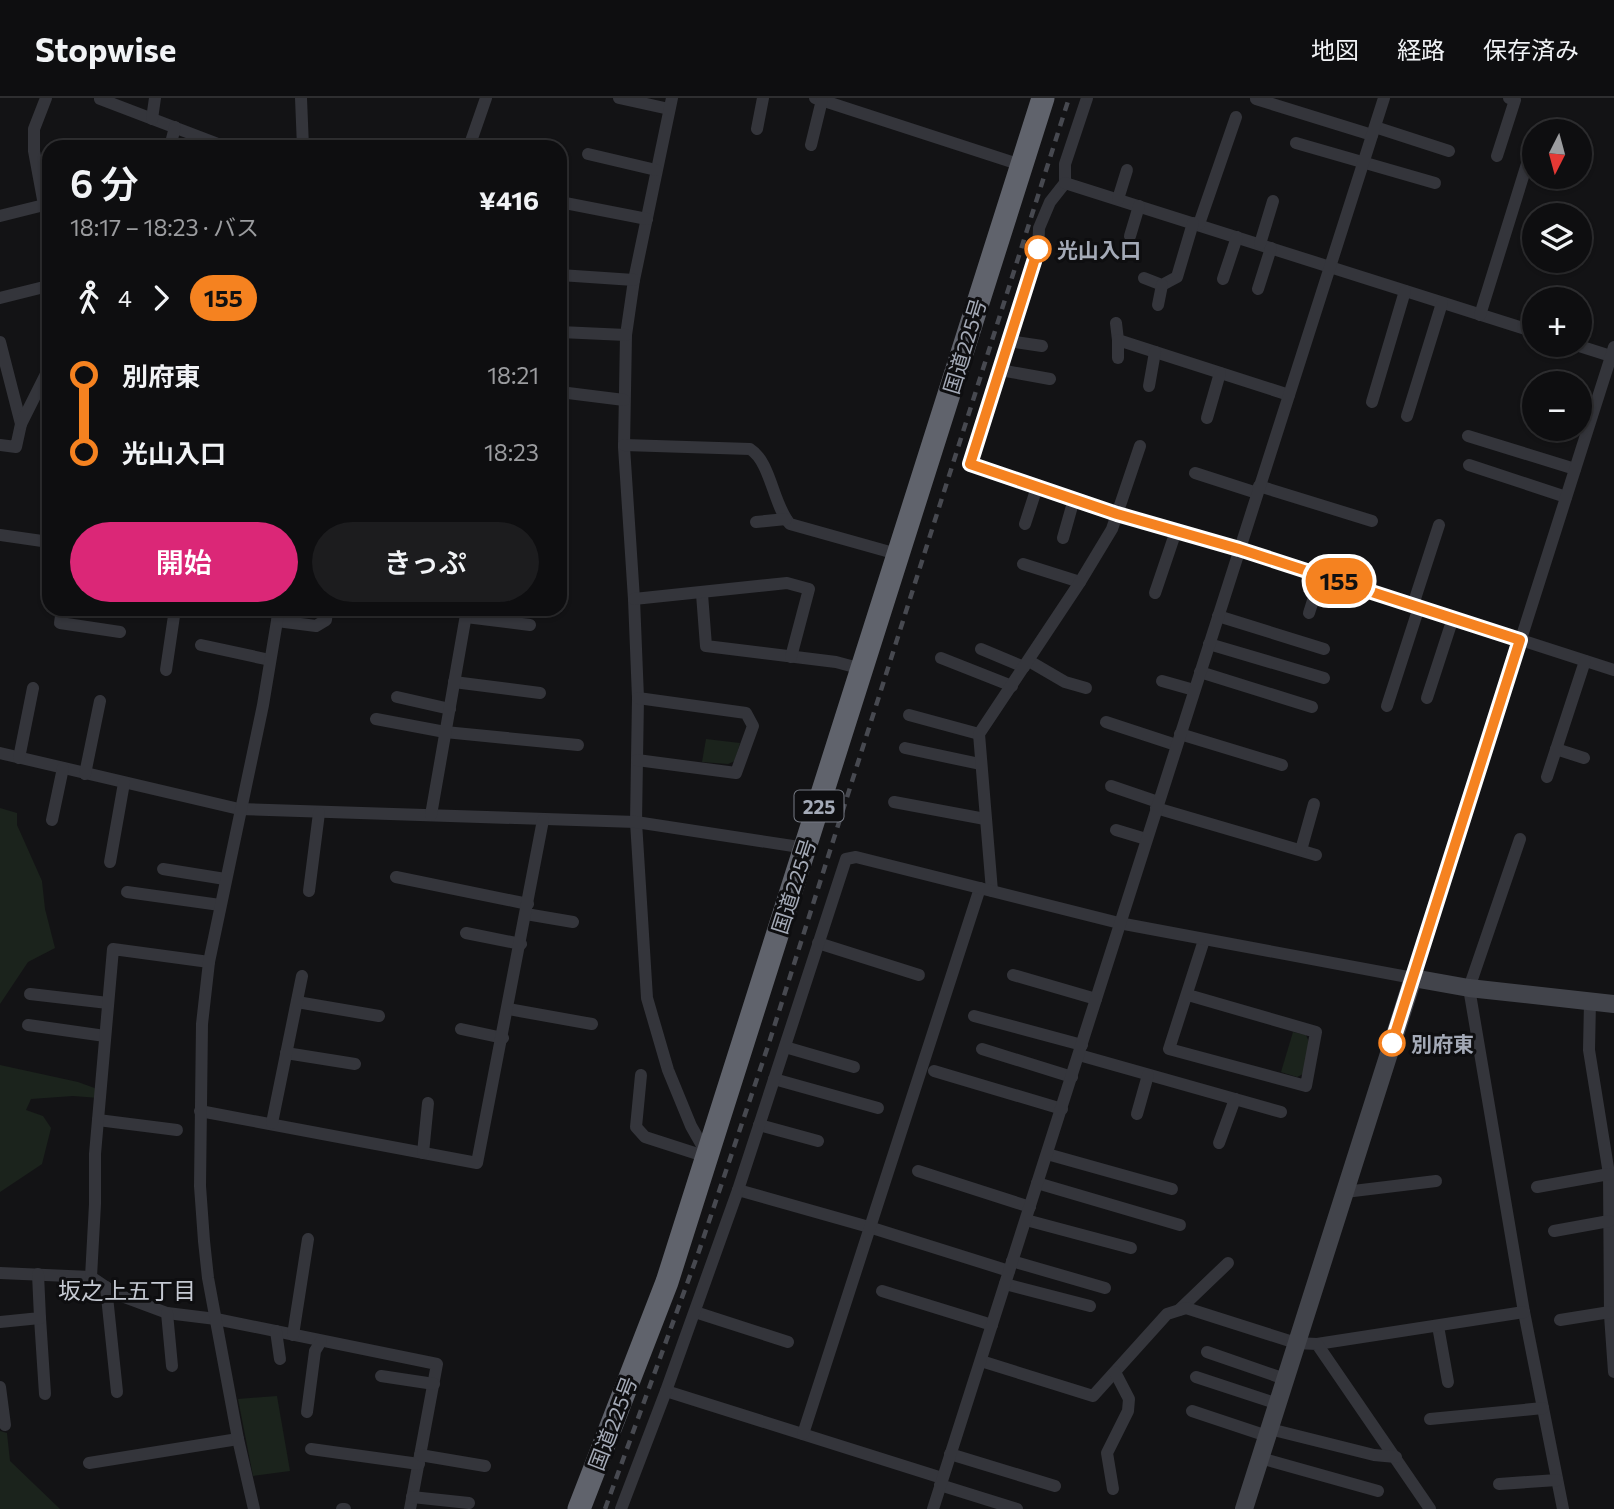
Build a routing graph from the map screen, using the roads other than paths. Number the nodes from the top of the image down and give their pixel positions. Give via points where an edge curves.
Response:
1 (47, 98) edge
2 (155, 98) edge
3 (301, 98) edge
4 (486, 98) edge
5 (619, 98) edge
6 (763, 98) edge
7 (1043, 98) edge
8 (1087, 98) edge
9 (1384, 98) edge
10 (1509, 98) edge
11 (100, 99) edge
12 (819, 99) edge
13 (1256, 99) edge
14 (671, 103) edge
15 (1236, 117) dead end
16 (152, 119) junction
17 (175, 127) junction
18 (757, 129) dead end
19 (1373, 131) junction
20 (172, 140) edge
21 (208, 140) edge
22 (303, 140) edge
23 (472, 140) edge
24 (1296, 142) dead end
25 (811, 145) dead end
26 (1449, 151) dead end
27 (588, 154) dead end
28 (1497, 156) dead end
29 (1363, 162) junction
30 (1021, 165) junction
31 (656, 170) junction
32 (1127, 170) dead end
33 (1522, 180) edge
34 (1065, 183) junction
35 (1435, 183) dead end
36 (42, 194) edge
37 (1118, 199) junction
38 (1273, 201) dead end
39 (567, 203) edge
40 (42, 206) edge
41 (1139, 206) junction
42 (0, 216) edge
43 (647, 219) junction
44 (1196, 223) junction
45 (1130, 236) dead end
46 (1237, 237) junction
47 (1266, 246) junction
48 (1330, 267) junction
49 (567, 275) edge
50 (1144, 278) dead end
51 (634, 279) junction
52 (1223, 279) dead end
53 (1163, 285) junction
54 (42, 288) edge
55 (1258, 289) dead end
56 (1405, 291) junction
57 (0, 298) edge
58 (1442, 303) junction
59 (1158, 305) dead end
60 (1480, 314) junction
61 (1116, 323) dead end
62 (1522, 328) edge
63 (567, 332) edge
64 (626, 335) junction
65 (1118, 340) junction
66 (1009, 341) junction
67 (0, 342) edge
68 (1042, 346) dead end
69 (1592, 348) edge
70 (1155, 352) junction
71 (1613, 353) edge
72 (1118, 358) dead end
73 (1000, 370) junction
74 (1220, 373) junction
75 (1050, 379) dead end
76 (42, 382) edge
77 (1149, 386) dead end
78 (567, 394) edge
79 (1289, 395) junction
80 (624, 400) junction
81 (1372, 402) dead end
82 (1407, 416) dead end
83 (1207, 418) dead end
84 (21, 424) junction
85 (1468, 436) dead end
86 (0, 445) edge
87 (624, 445) junction
88 (1140, 446) dead end
89 (1469, 465) dead end
90 (1575, 469) junction
91 (1195, 473) dead end
92 (1037, 487) junction
93 (1258, 489) junction
94 (1566, 497) junction
95 (1074, 499) junction
96 (1117, 514) junction
97 (786, 520) junction
98 (1372, 521) dead end
99 (756, 523) dead end
100 (1025, 524) dead end
101 (1439, 525) dead end
102 (1176, 531) junction
103 (0, 535) edge
104 (1063, 538) dead end
105 (42, 541) edge
106 (1239, 549) junction
107 (897, 554) junction
108 (1023, 564) dead end
109 (1321, 575) junction
110 (1080, 582) junction
111 (1155, 593) dead end
112 (702, 594) junction
113 (634, 599) junction
114 (1416, 606) junction
115 (1309, 613) dead end
116 (1218, 615) junction
117 (61, 616) edge
118 (174, 616) edge
119 (278, 616) edge
120 (281, 616) edge
121 (326, 616) edge
122 (465, 616) edge
123 (482, 616) edge
124 (1452, 618) junction
125 (530, 625) dead end
126 (120, 632) dead end
127 (1520, 640) junction
128 (1209, 643) junction
129 (201, 645) dead end
130 (981, 649) dead end
131 (1324, 649) dead end
132 (790, 657) junction
133 (940, 659) dead end
134 (270, 660) junction
135 (1585, 661) junction
136 (1027, 664) junction
137 (166, 670) dead end
138 (862, 670) junction
139 (1614, 670) edge
140 (1200, 672) junction
141 (1324, 678) dead end
142 (1161, 681) dead end
143 (454, 682) junction
144 (1012, 686) junction
145 (33, 688) dead end
146 (1086, 688) dead end
147 (1194, 690) junction
148 (540, 693) dead end
149 (397, 697) dead end
150 (638, 698) junction
151 (1427, 698) dead end
152 (100, 701) dead end
153 (1387, 706) dead end
154 (1312, 707) dead end
155 (450, 709) junction
156 (909, 715) dead end
157 (376, 719) dead end
158 (1106, 722) dead end
159 (445, 732) junction
160 (979, 734) junction
161 (1178, 739) junction
162 (578, 745) dead end
163 (905, 748) dead end
164 (1556, 748) junction
165 (0, 754) edge
166 (19, 758) junction
167 (1584, 758) dead end
168 (637, 760) junction
169 (980, 764) junction
170 (1282, 765) dead end
171 (63, 768) junction
172 (85, 774) junction
173 (1546, 776) dead end
174 (124, 783) junction
175 (1111, 786) dead end
176 (894, 802) dead end
177 (1314, 804) dead end
178 (1157, 805) junction
179 (239, 809) junction
180 (319, 813) junction
181 (431, 815) junction
182 (985, 819) junction
183 (52, 820) dead end
184 (544, 820) junction
185 (636, 822) junction
186 (1116, 830) dead end
187 (1146, 839) junction
188 (1520, 839) dead end
189 (806, 848) junction
190 (1301, 850) junction
191 (1316, 855) dead end
192 (110, 862) dead end
193 (163, 869) dead end
194 (396, 877) dead end
195 (225, 879) junction
196 (986, 890) junction
197 (309, 891) dead end
198 (127, 892) dead end
199 (220, 905) junction
200 (527, 909) junction
201 (573, 922) dead end
202 (1119, 923) junction
203 (466, 933) dead end
204 (1204, 940) junction
205 (818, 943) junction
206 (521, 944) junction
207 (209, 962) junction
208 (919, 975) dead end
209 (1013, 975) dead end
210 (302, 976) dead end
211 (1413, 978) junction
212 (1469, 988) junction
213 (30, 994) dead end
214 (1188, 995) junction
215 (1096, 999) junction
216 (297, 1002) junction
217 (1590, 1002) junction
218 (108, 1003) junction
219 (1614, 1004) edge
220 (508, 1009) junction
221 (379, 1016) dead end
222 (974, 1016) dead end
223 (592, 1024) dead end
224 (28, 1025) dead end
225 (461, 1029) dead end
226 (105, 1036) junction
227 (503, 1038) junction
228 (785, 1046) junction
229 (982, 1049) dead end
230 (1081, 1050) junction
231 (286, 1053) junction
232 (355, 1064) dead end
233 (854, 1068) dead end
234 (933, 1071) dead end
235 (641, 1075) dead end
236 (1148, 1075) junction
237 (1072, 1077) junction
238 (774, 1079) junction
239 (1235, 1099) junction
240 (428, 1102) dead end
241 (878, 1108) dead end
242 (1062, 1109) junction
243 (200, 1111) junction
244 (1280, 1112) dead end
245 (1137, 1114) dead end
246 (98, 1120) junction
247 (272, 1123) junction
248 (759, 1125) junction
249 (177, 1130) dead end
250 (818, 1141) dead end
251 (1219, 1143) dead end
252 (423, 1153) junction
253 (1047, 1154) junction
254 (708, 1157) junction
255 (918, 1171) dead end
256 (1609, 1174) junction
257 (1436, 1181) dead end
258 (1037, 1183) junction
259 (1167, 1184) dead end
260 (1537, 1187) dead end
261 (738, 1190) junction
262 (1345, 1192) junction
263 (1028, 1213) junction
264 (1609, 1221) junction
265 (1180, 1225) dead end
266 (869, 1227) junction
267 (1554, 1231) dead end
268 (308, 1239) dead end
269 (1131, 1248) dead end
270 (1228, 1263) dead end
271 (1009, 1272) junction
272 (0, 1273) edge
273 (38, 1274) junction
274 (90, 1277) junction
275 (106, 1287) junction
276 (1105, 1288) dead end
277 (882, 1291) dead end
278 (1090, 1306) dead end
279 (1179, 1310) junction
280 (695, 1312) junction
281 (1524, 1312) junction
282 (1610, 1312) junction
283 (167, 1313) junction
284 (40, 1318) junction
285 (216, 1319) junction
286 (1560, 1320) dead end
287 (0, 1322) edge
288 (992, 1325) junction
289 (1438, 1326) junction
290 (276, 1331) junction
291 (293, 1335) junction
292 (321, 1340) junction
293 (788, 1342) dead end
294 (1296, 1343) junction
295 (1317, 1344) junction
296 (1613, 1350) edge
297 (1206, 1352) dead end
298 (280, 1359) dead end
299 (981, 1361) junction
300 (172, 1366) dead end
301 (1115, 1372) junction
302 (1614, 1372) edge
303 (381, 1376) dead end
304 (1196, 1377) dead end
305 (1285, 1379) junction
306 (1448, 1382) dead end
307 (434, 1384) junction
308 (0, 1390) edge
309 (666, 1391) junction
310 (117, 1392) dead end
311 (46, 1394) dead end
312 (1278, 1404) junction
313 (1543, 1408) junction
314 (1192, 1411) dead end
315 (307, 1412) dead end
316 (1430, 1419) dead end
317 (5, 1425) dead end
318 (1268, 1432) junction
319 (803, 1434) junction
320 (238, 1439) junction
321 (311, 1449) dead end
322 (950, 1454) junction
323 (1396, 1457) junction
324 (1260, 1458) junction
325 (419, 1460) junction
326 (89, 1463) dead end
327 (485, 1466) dead end
328 (1557, 1480) junction
329 (941, 1481) junction
330 (1499, 1484) dead end
331 (1055, 1486) dead end
332 (1113, 1489) dead end
333 (1378, 1491) dead end
334 (411, 1503) edge
335 (469, 1503) dead end
336 (254, 1509) edge
337 (579, 1509) edge
338 (621, 1509) edge
339 (933, 1509) edge
340 (1017, 1509) edge
341 (1244, 1509) edge
342 (1430, 1509) edge
343 (1563, 1509) edge

1 - 36 street via 34,129
2 - 16 street
3 - 22 street
4 - 23 street
5 - 14 street
6 - 18 street
7 - 30 highway, 国道225号 / 225
8 - 34 street via 1065,164
9 - 19 street
10 - 28 street via 1515,100
11 - 16 street
12 - 25 street
12 - 30 street
13 - 19 street
14 - 31 street
15 - 44 street
16 - 17 street
17 - 20 street
17 - 21 street
19 - 26 street
19 - 29 street
24 - 29 street
27 - 31 street
29 - 35 street
29 - 48 street
30 - 107 highway, 国道225号 / 225
31 - 43 street
32 - 37 street
33 - 60 street
34 - 37 street
34 - 66 street via 1050,202 1040,228 1038,254
37 - 41 street
38 - 47 street
39 - 43 street
40 - 42 street
41 - 44 street
41 - 45 street
43 - 51 street
44 - 46 street
44 - 53 street via 1177,277
46 - 47 street
46 - 52 street
47 - 48 street
47 - 55 street
48 - 56 street
48 - 79 street
49 - 51 street
50 - 53 street
51 - 64 street
53 - 59 street
54 - 57 street
56 - 58 street
56 - 81 street
58 - 60 street
58 - 82 street
60 - 62 street
61 - 65 street
63 - 64 street
64 - 80 street
65 - 70 street
65 - 72 street
66 - 68 street
66 - 73 street
67 - 84 street
69 - 71 street
70 - 74 street
70 - 77 street
71 - 90 street
73 - 75 street
73 - 92 street via 970,464
74 - 79 street
74 - 83 street
76 - 84 street
78 - 80 street
79 - 93 street
80 - 87 street
84 - 86 street via 16,447
85 - 90 street
87 - 97 street via 750,449
87 - 113 street
88 - 96 street
89 - 94 street
90 - 94 street
91 - 93 street
92 - 95 street
92 - 100 street
93 - 98 street
93 - 106 street
94 - 127 street
95 - 96 street
95 - 104 street
96 - 102 street
96 - 110 street
97 - 99 street
97 - 107 street
101 - 114 street
102 - 106 street
102 - 111 street
103 - 105 street
106 - 109 street
106 - 116 street
107 - 138 highway, 国道225号 / 225
108 - 110 street
109 - 114 street
109 - 115 street
110 - 136 street
112 - 113 street
112 - 132 street via 706,646
112 - 132 street via 787,583 809,589
113 - 150 street
114 - 124 street
114 - 153 street
116 - 128 street
116 - 131 street
117 - 126 street via 60,623
118 - 137 street
119 - 134 street
120 - 121 street via 316,626
122 - 143 street
123 - 125 street
124 - 127 street
124 - 151 street
127 - 135 street
127 - 211 street
128 - 140 street
128 - 141 street
129 - 134 street
130 - 136 street
132 - 138 street
133 - 144 street
134 - 179 street
135 - 139 street
135 - 164 street
136 - 144 street
136 - 146 street
138 - 189 highway, 国道225号 / 225
140 - 147 street
140 - 154 street
142 - 147 street
143 - 148 street
143 - 155 street
144 - 160 street
145 - 166 street
147 - 161 street
149 - 155 street
150 - 168 street
150 - 168 street via 746,713 753,726 736,773
152 - 172 street
155 - 159 street
156 - 160 street
157 - 159 street
158 - 161 street
159 - 162 street
159 - 181 street
160 - 169 street
161 - 170 street
161 - 178 street
163 - 169 street
164 - 167 street
164 - 173 street
165 - 166 street
166 - 171 street
168 - 185 street
169 - 182 street
171 - 172 street
171 - 183 street
172 - 174 street
174 - 179 street
174 - 192 street
175 - 178 street
176 - 182 street
177 - 190 street
178 - 187 street
178 - 190 street
179 - 180 street
179 - 195 street
180 - 181 street
180 - 197 street
181 - 184 street
182 - 196 street
184 - 185 street
184 - 200 street
185 - 189 street
185 - 254 street via 646,998 668,1070
186 - 187 street
187 - 202 street
188 - 212 street
189 - 254 highway, 国道225号 / 225
190 - 191 street
193 - 195 street
194 - 200 street via 418,888
195 - 199 street
196 - 202 street
196 - 205 street via 856,857 846,859
196 - 266 street
198 - 199 street
199 - 207 street
200 - 201 street
200 - 206 street
202 - 204 street
202 - 215 street
203 - 206 street
204 - 211 street
204 - 214 street
205 - 208 street
205 - 228 street
206 - 220 street
207 - 218 street via 113,949
207 - 243 street via 202,1015
209 - 215 street
210 - 216 street
211 - 212 street
211 - 262 street
212 - 217 street
212 - 281 street
213 - 218 street
214 - 214 street via 1169,1049 1307,1086 1317,1031
215 - 230 street
216 - 221 street
216 - 231 street
217 - 219 street
217 - 256 street via 1589,1050
218 - 226 street
220 - 223 street
220 - 227 street
222 - 230 street
224 - 226 street
225 - 227 street
226 - 246 street
227 - 252 street via 477,1163
228 - 233 street
228 - 238 street
229 - 237 street
230 - 236 street
230 - 237 street
231 - 232 street
231 - 247 street
234 - 242 street
235 - 254 street via 636,1127 645,1137
236 - 239 street
236 - 245 street
237 - 242 street
238 - 241 street
238 - 248 street
239 - 244 street
239 - 251 street
240 - 252 street
242 - 253 street
243 - 247 street
243 - 285 street via 204,1241
246 - 249 street
246 - 274 street
247 - 252 street
248 - 250 street
248 - 261 street
253 - 258 street
253 - 259 street
254 - 337 highway, 国道225号 / 225 via 667,1282
255 - 263 street
256 - 260 street
256 - 264 street
257 - 262 street
258 - 263 street
258 - 265 street
261 - 266 street
261 - 280 street
262 - 294 street
263 - 269 street
263 - 271 street
264 - 267 street
264 - 282 street
266 - 271 street
266 - 319 street
268 - 291 street
270 - 279 street
271 - 276 street
271 - 278 street
271 - 288 street
272 - 273 street
273 - 274 street
273 - 284 street
274 - 275 street
275 - 283 street
275 - 310 street
277 - 288 street
279 - 294 street via 1186,1308
279 - 301 street via 1167,1314
280 - 293 street
280 - 309 street
281 - 289 street
281 - 313 street
282 - 286 street
282 - 296 street
283 - 285 street
283 - 300 street
284 - 287 street
284 - 311 street
285 - 290 street
285 - 320 street
288 - 299 street
289 - 295 street
289 - 306 street
290 - 291 street
290 - 298 street
291 - 292 street
292 - 307 street via 437,1364
292 - 315 street via 315,1351
294 - 295 street
294 - 305 street
295 - 323 street
296 - 302 street
297 - 305 street
299 - 301 street via 1093,1396
299 - 322 street
301 - 332 street via 1129,1399 1129,1410 1107,1453
303 - 307 street
304 - 312 street
305 - 312 street
307 - 325 street
308 - 317 street
309 - 319 street
309 - 338 street
312 - 318 street
313 - 316 street
313 - 328 street
314 - 318 street
318 - 323 street
318 - 324 street
319 - 329 street
320 - 326 street
320 - 336 street
321 - 325 street
322 - 329 street
322 - 331 street
323 - 342 street
324 - 333 street
324 - 341 street
325 - 327 street
325 - 334 street
328 - 330 street
328 - 343 street
329 - 339 street
329 - 340 street
334 - 335 street

